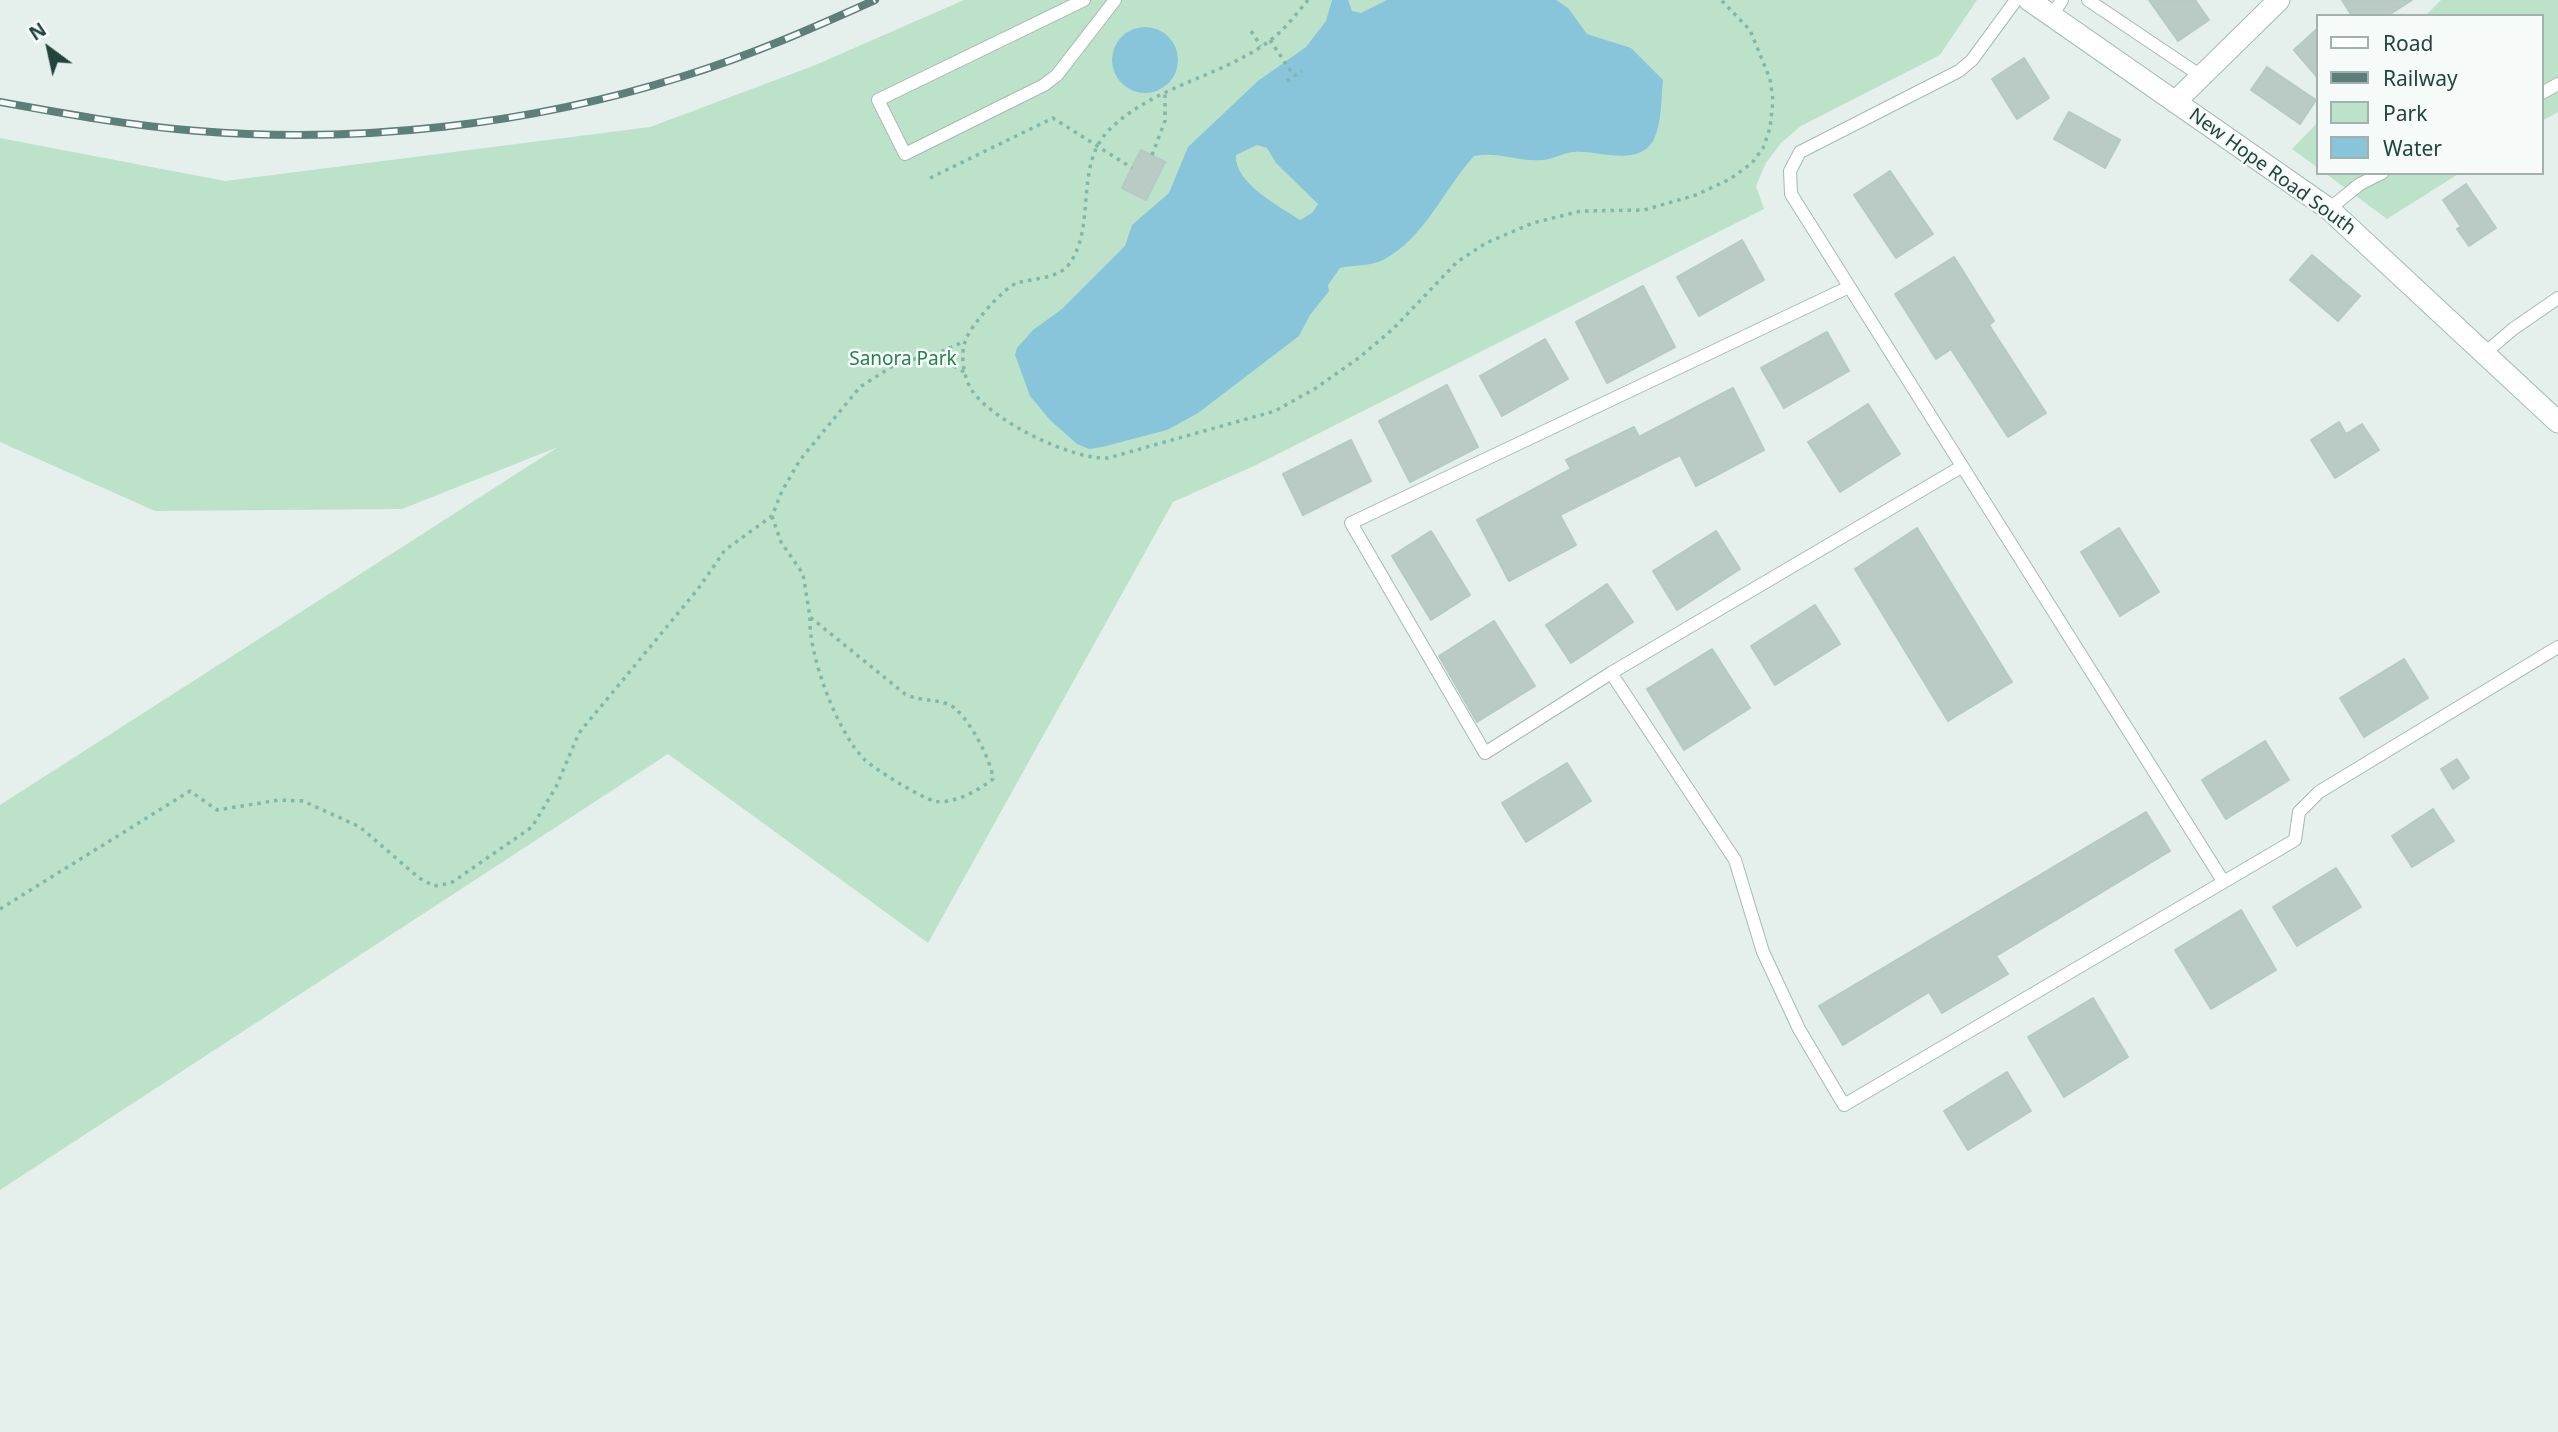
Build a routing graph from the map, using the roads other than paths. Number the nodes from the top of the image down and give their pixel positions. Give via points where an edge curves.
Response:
1 (1084, 0) edge
2 (1115, 0) edge
3 (2016, 0) edge
4 (2029, 0) edge
5 (2088, 0) edge
6 (2279, 0) edge
7 (2057, 8) edge
8 (2202, 76) junction
9 (2175, 102) junction
10 (2378, 175) edge
11 (2329, 209) junction
12 (1849, 287) junction
13 (2558, 298) edge
14 (2485, 353) junction
15 (2558, 422) edge
16 (1961, 467) junction
17 (2558, 647) edge
18 (1611, 673) junction
19 (2223, 881) junction

1 - 2 lane via 878,100 905,154 1044,85 1057,75
3 - 12 lane via 1959,71 1810,144 1793,162 1788,183 1791,194
4 - 7 street, New Hope Road South
5 - 8 lane
6 - 8 street
7 - 9 street, New Hope Road South
8 - 9 street
9 - 11 street, New Hope Road South
10 - 11 lane
11 - 14 street, New Hope Road South
12 - 16 lane
12 - 18 lane via 1351,523 1485,753
13 - 14 lane
14 - 15 street, New Hope Road South
16 - 18 lane
16 - 19 lane
17 - 19 lane via 2319,792 2299,812 2295,839
18 - 19 lane via 1735,860 1763,952 1844,1105

